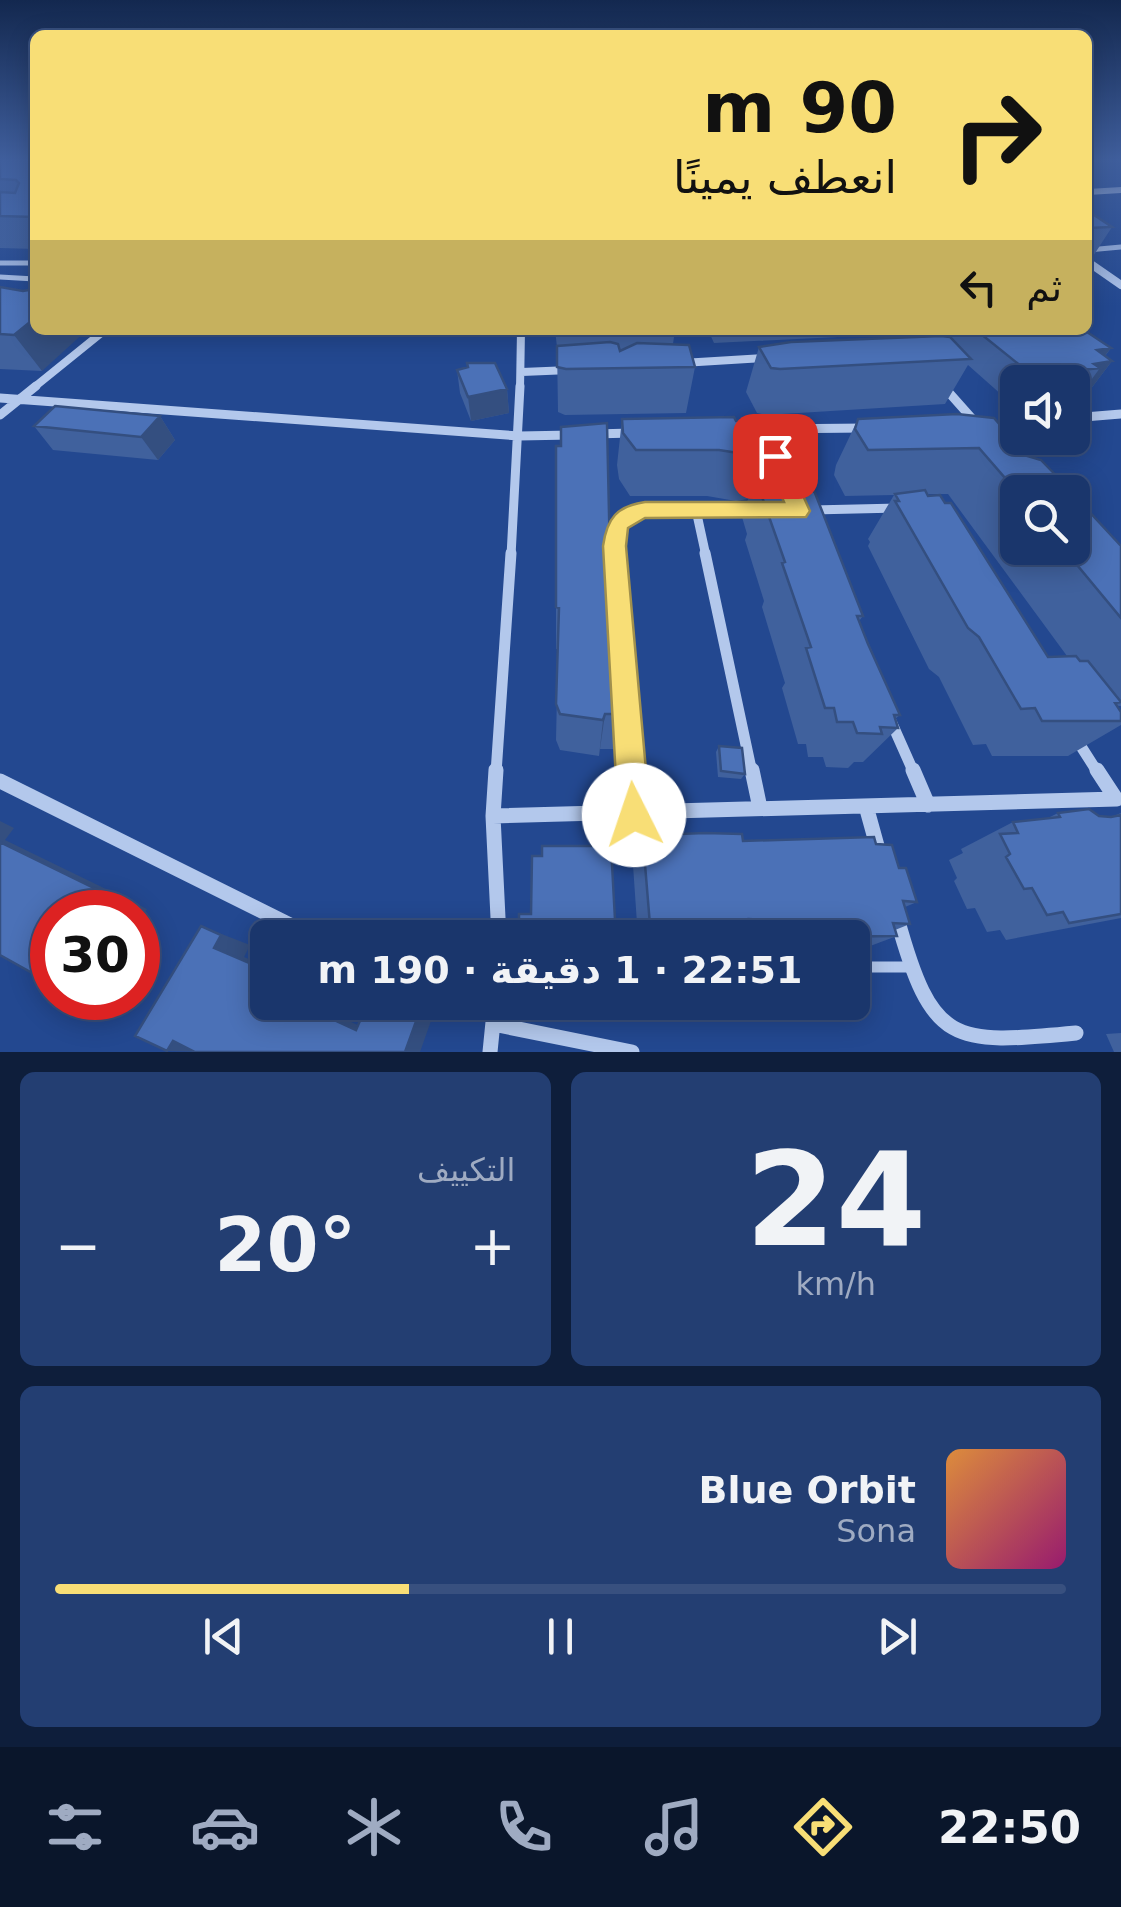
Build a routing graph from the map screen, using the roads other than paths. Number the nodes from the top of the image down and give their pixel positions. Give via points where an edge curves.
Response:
1 (1121, 246) edge
2 (1092, 250) edge
3 (30, 262) edge
4 (0, 263) edge
5 (1092, 265) edge
6 (1100, 270) junction
7 (1092, 271) edge
8 (0, 277) edge
9 (30, 279) edge
10 (1121, 285) edge
11 (99, 335) edge
12 (521, 335) edge
13 (775, 358) edge
14 (678, 364) edge
15 (580, 369) edge
16 (522, 372) junction
17 (934, 376) edge
18 (0, 398) edge
19 (18, 400) junction
20 (1121, 414) edge
21 (0, 416) edge
22 (1090, 417) edge
23 (1000, 426) edge
24 (881, 428) edge
25 (960, 428) edge
26 (979, 428) junction
27 (763, 429) junction
28 (744, 430) edge
29 (650, 432) edge
30 (519, 436) junction
31 (991, 440) edge
32 (696, 510) junction
33 (764, 510) edge
34 (798, 511) junction
35 (908, 511) edge
36 (805, 526) edge
37 (881, 700) edge
38 (1067, 725) edge
39 (0, 781) edge
40 (1118, 799) edge
41 (928, 805) junction
42 (866, 806) junction
43 (760, 808) junction
44 (634, 815) junction
45 (494, 816) junction
46 (886, 878) edge
47 (890, 895) edge
48 (280, 920) edge
49 (498, 920) edge
50 (910, 966) junction
51 (870, 967) edge
52 (493, 1020) edge
53 (493, 1024) junction
54 (1076, 1034) dead end
55 (490, 1052) edge
56 (632, 1052) edge

1 - 2 street
3 - 4 lane
5 - 6 street
6 - 7 street
6 - 10 street
8 - 9 lane
11 - 19 street
12 - 16 street
13 - 14 street
15 - 16 street
16 - 30 street
17 - 26 street
18 - 19 street
19 - 21 street
19 - 30 street
20 - 22 street
23 - 26 street
24 - 27 street
25 - 26 street
26 - 31 street
27 - 28 street
27 - 34 street
29 - 30 street
30 - 45 street
32 - 33 street
32 - 43 street
32 - 44 street via 631,512 617,525
34 - 35 street
34 - 36 street
37 - 41 street
38 - 40 street
39 - 48 street
40 - 41 street
41 - 42 street
42 - 43 street
42 - 46 street
43 - 44 street
44 - 45 street
45 - 49 street
47 - 50 street
50 - 51 lane
50 - 54 street via 948,1024 974,1038
52 - 53 street
53 - 55 street
53 - 56 street

